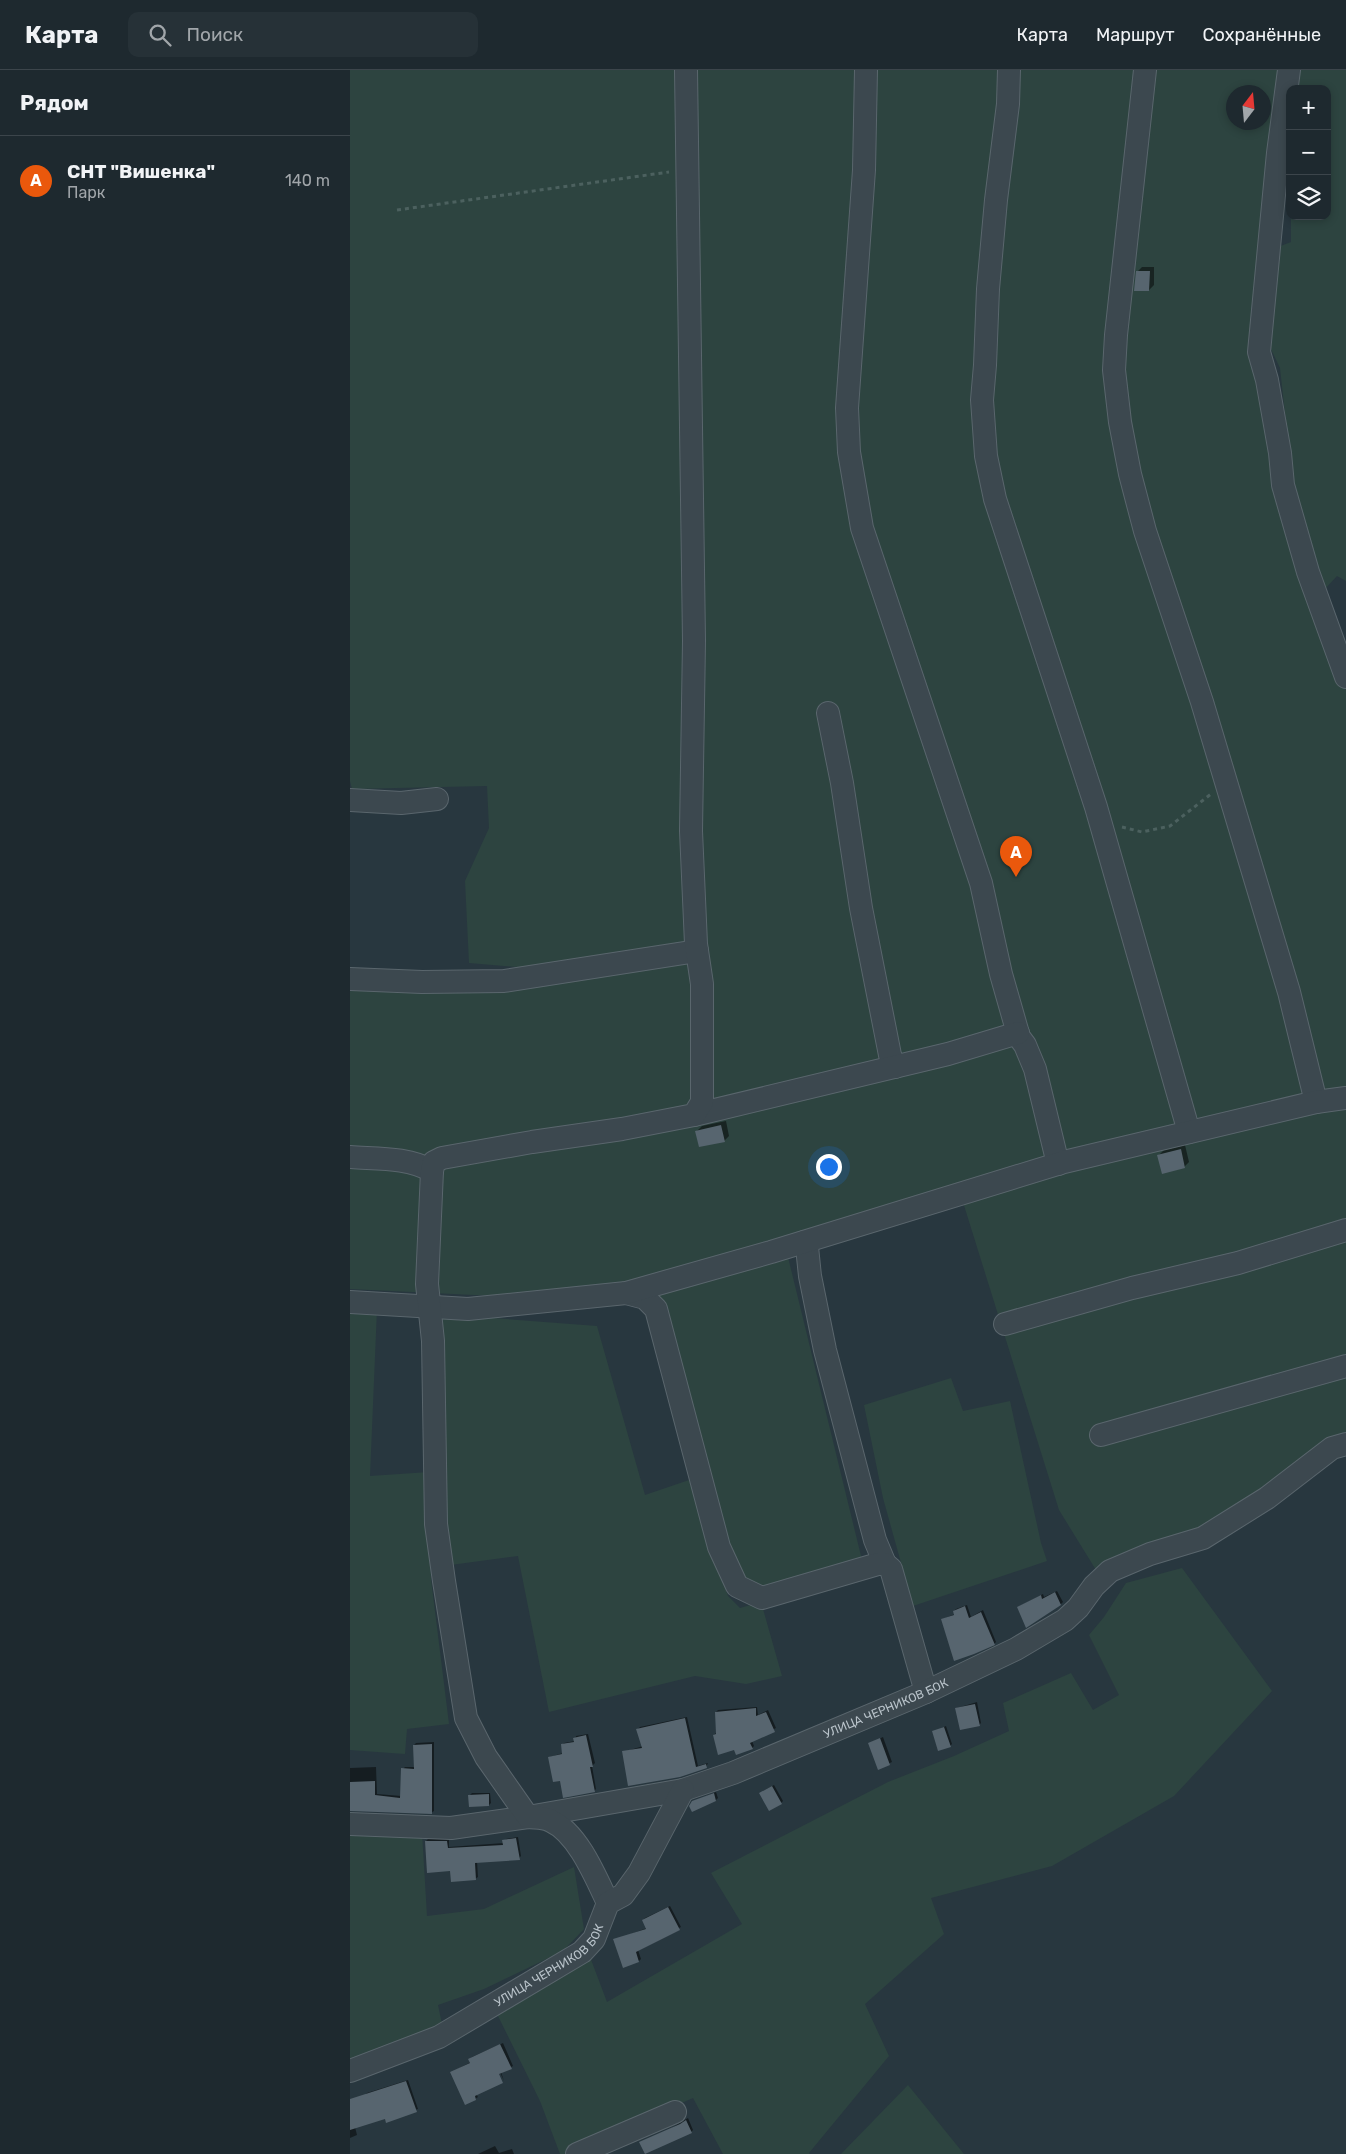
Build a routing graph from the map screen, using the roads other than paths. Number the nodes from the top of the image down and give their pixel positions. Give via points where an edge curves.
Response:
1 (686, 70) edge
2 (866, 70) edge
3 (1009, 70) edge
4 (1145, 70) edge
5 (1289, 70) edge
6 (1346, 677) edge
7 (828, 713) dead end
8 (437, 799) dead end
9 (350, 800) edge
10 (697, 952) junction
11 (350, 979) edge
12 (1018, 1033) junction
13 (895, 1067) junction
14 (1346, 1098) edge
15 (1316, 1102) junction
16 (694, 1115) junction
17 (1189, 1132) junction
18 (350, 1157) edge
19 (1058, 1164) junction
20 (432, 1171) junction
21 (1346, 1230) edge
22 (804, 1242) junction
23 (626, 1293) junction
24 (350, 1302) edge
25 (428, 1307) junction
26 (1005, 1324) dead end
27 (1346, 1366) edge
28 (1101, 1435) dead end
29 (1341, 1447) edge
30 (885, 1564) junction
31 (926, 1692) junction
32 (683, 1790) junction
33 (528, 1817) junction
34 (350, 1824) edge
35 (608, 1903) junction
36 (350, 2071) edge
37 (675, 2112) dead end
38 (577, 2154) edge

1 - 10 street via 694,641 691,831
2 - 12 street via 864,170 847,408 849,452 862,528 980,883
3 - 17 street via 988,289 982,400 986,456 995,499 1096,808
4 - 15 street via 1122,268 1114,370 1120,422 1143,522 1289,992
5 - 6 street via 1259,352 1267,380 1283,485 1308,572
7 - 13 street via 861,908
8 - 9 street via 401,803
10 - 11 street via 504,981
10 - 16 street via 702,984 703,1053 702,1102
12 - 13 street
12 - 19 street via 1035,1069
13 - 16 street
14 - 15 street
15 - 17 street
16 - 20 street via 442,1158 434,1162
17 - 19 street
18 - 20 street via 421,1164
19 - 22 street
20 - 25 street
21 - 26 street via 1238,1263 1132,1288
22 - 23 street
22 - 30 street via 825,1350 875,1540
23 - 25 street via 468,1309
23 - 30 street via 645,1298 656,1309 719,1547 737,1586 762,1598
24 - 25 street
25 - 33 street via 433,1341 436,1524 466,1718 486,1756
27 - 28 street
29 - 31 street, УЛИЦА ЧЕРНИКОВ БОК via 1203,1538 1150,1554 1110,1571 1065,1620 1016,1649
30 - 31 street via 891,1569 901,1599
31 - 32 street, УЛИЦА ЧЕРНИКОВ БОК via 733,1773
32 - 33 street, УЛИЦА ЧЕРНИКОВ БОК
32 - 35 street, УЛИЦА ЧЕРНИКОВ БОК via 639,1873 623,1895
33 - 34 street, УЛИЦА ЧЕРНИКОВ БОК via 451,1828
33 - 35 street via 550,1820 567,1832 595,1875
35 - 36 street, УЛИЦА ЧЕРНИКОВ БОК via 594,1939 582,1952 438,2037
37 - 38 street

